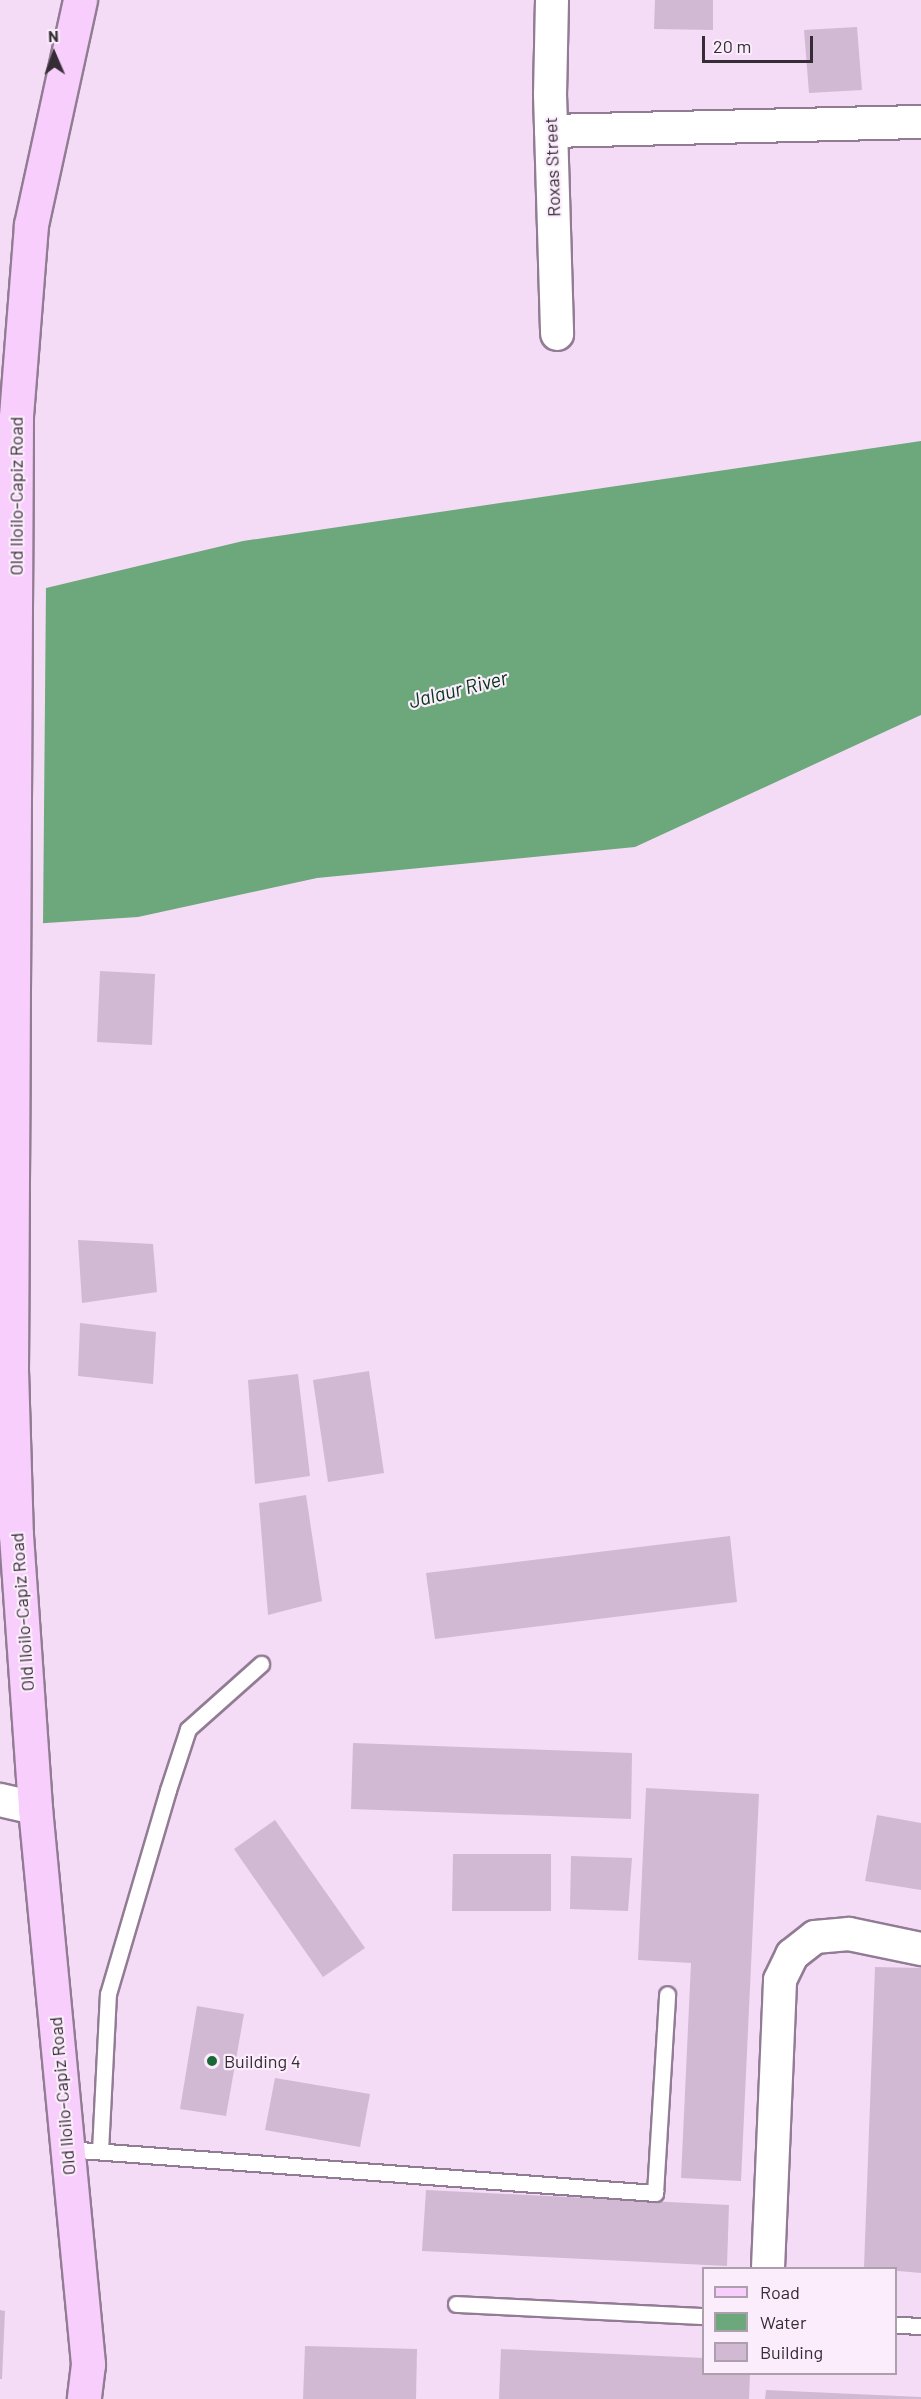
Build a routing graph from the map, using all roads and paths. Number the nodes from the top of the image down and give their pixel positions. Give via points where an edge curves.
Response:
1 (80, 0) edge
2 (552, 0) edge
3 (921, 122) edge
4 (551, 131) junction
5 (558, 334) dead end
6 (8, 419) edge
7 (261, 1664) dead end
8 (0, 1800) edge
9 (35, 1808) junction
10 (921, 1949) edge
11 (667, 1994) dead end
12 (66, 2149) junction
13 (100, 2151) junction
14 (768, 2267) edge
15 (456, 2304) dead end
16 (702, 2316) edge
17 (897, 2325) edge
18 (921, 2326) edge
19 (84, 2399) edge

1 - 6 main road, Old Iloilo-Capiz Road via 31,225
2 - 4 street, Roxas Street
3 - 4 street
4 - 5 street, Roxas Street
6 - 9 main road, Old Iloilo-Capiz Road via 17,471 11,1370 16,1535
7 - 13 lane via 189,1729 168,1790 108,1994
8 - 9 street
9 - 12 main road, Old Iloilo-Capiz Road
10 - 14 street via 849,1934 815,1937 788,1963 780,1980
11 - 13 lane via 655,2193
12 - 13 lane
12 - 19 main road, Old Iloilo-Capiz Road via 88,2364
15 - 16 lane
17 - 18 lane

